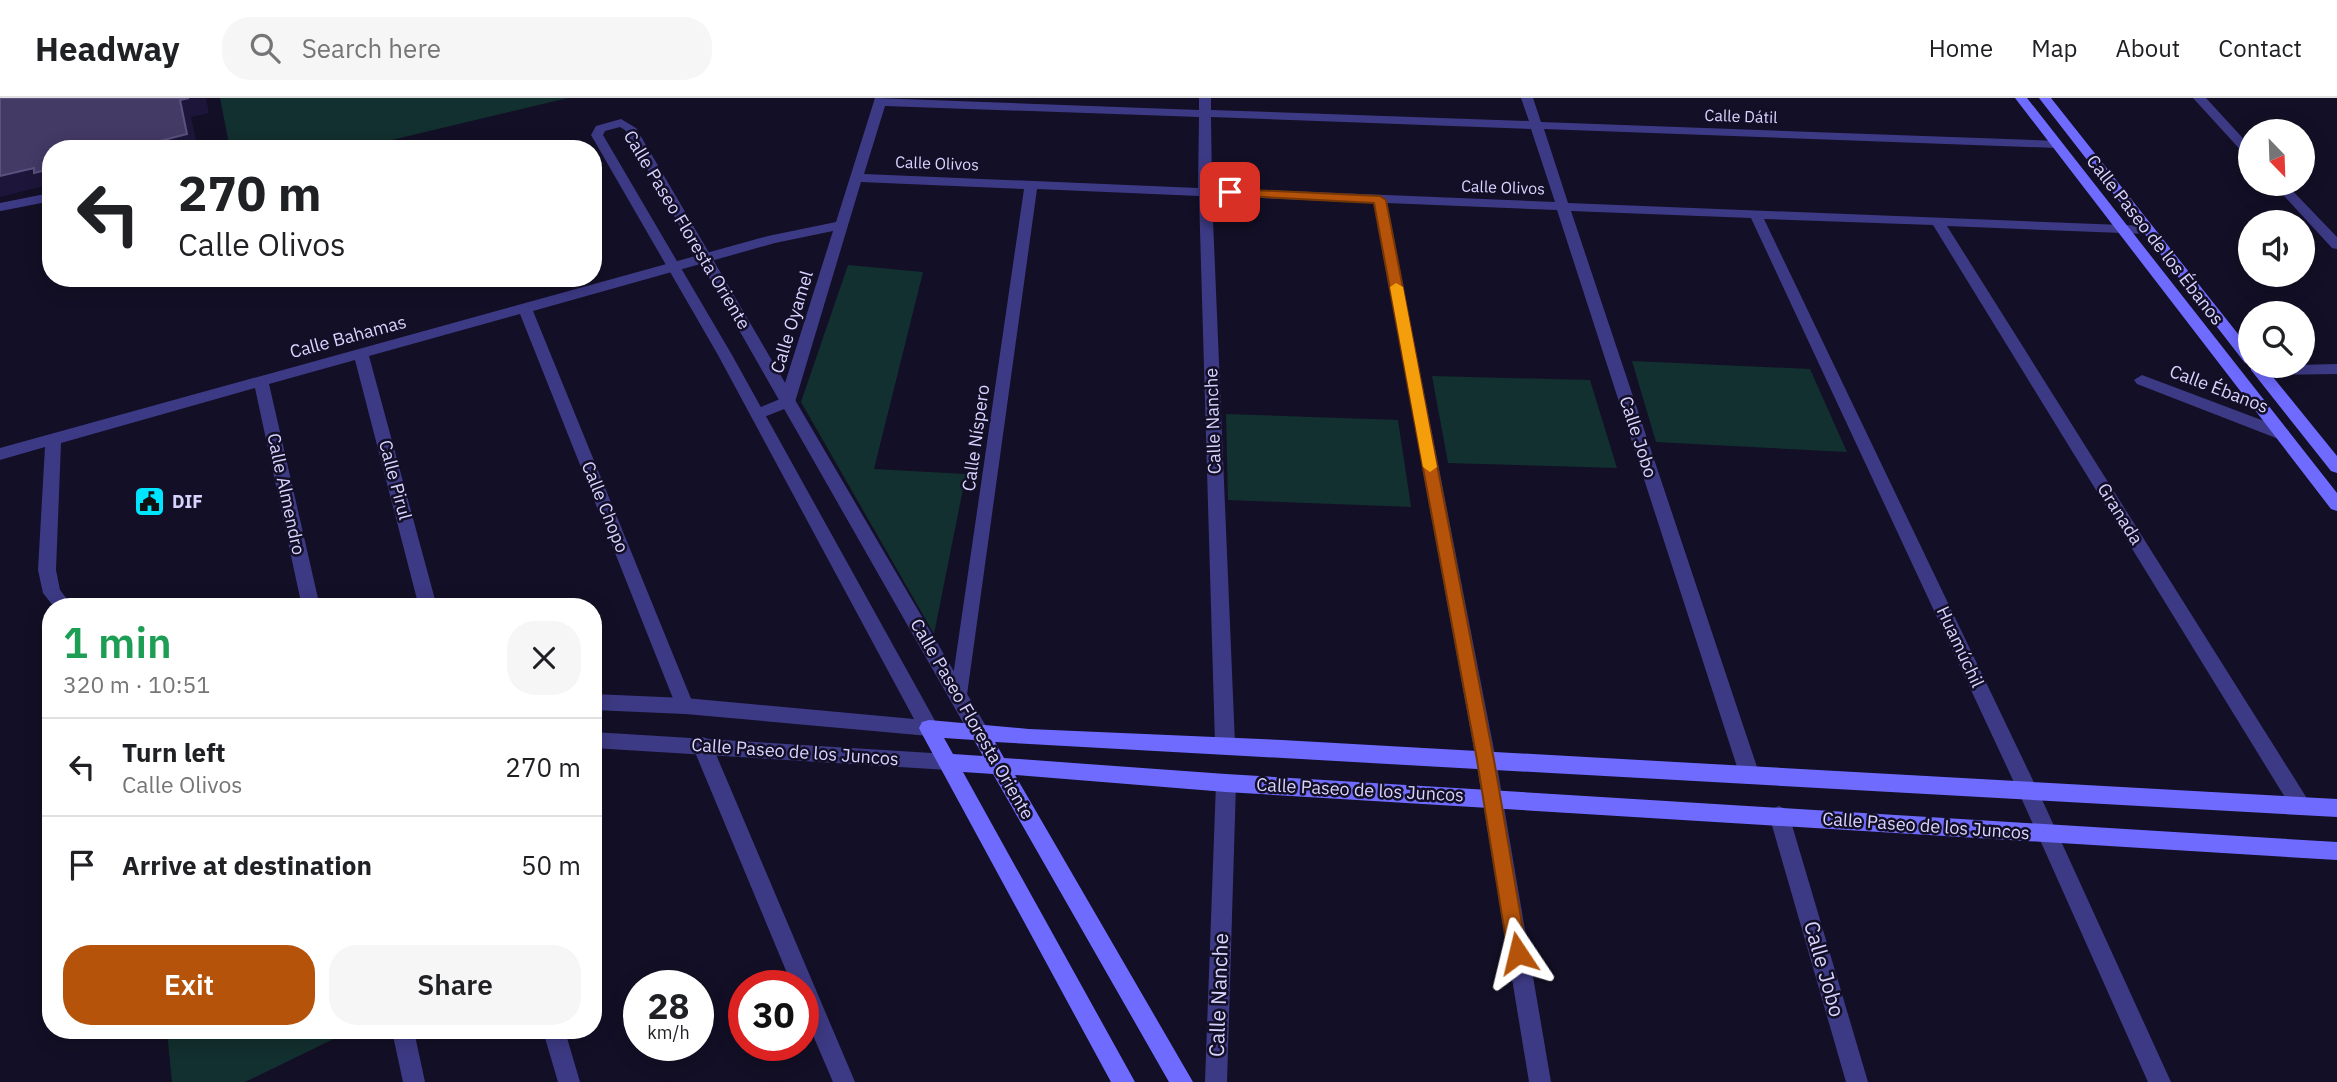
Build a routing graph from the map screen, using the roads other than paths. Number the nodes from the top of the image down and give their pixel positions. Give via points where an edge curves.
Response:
1 (1527, 98) edge
2 (2021, 98) edge
3 (2045, 98) edge
4 (2199, 98) edge
5 (880, 100) edge
6 (1205, 105) edge
7 (1535, 123) junction
8 (600, 140) edge
9 (2238, 140) edge
10 (602, 143) edge
11 (2056, 144) junction
12 (857, 178) junction
13 (1031, 184) junction
14 (1205, 191) junction
15 (2290, 196) edge
16 (42, 199) edge
17 (1380, 200) junction
18 (0, 207) edge
19 (1562, 207) junction
20 (1755, 214) junction
21 (1938, 223) junction
22 (843, 225) junction
23 (2122, 229) junction
24 (2148, 230) junction
25 (2337, 246) edge
26 (706, 258) junction
27 (676, 266) junction
28 (525, 309) junction
29 (2238, 344) edge
30 (361, 353) junction
31 (2315, 368) edge
32 (2337, 369) edge
33 (2265, 378) edge
34 (2142, 380) dead end
35 (261, 381) junction
36 (787, 402) junction
37 (759, 414) junction
38 (2281, 433) junction
39 (47, 440) junction
40 (6, 452) edge
41 (2308, 467) junction
42 (2337, 468) edge
43 (2337, 505) edge
44 (56, 598) edge
45 (309, 598) edge
46 (426, 598) edge
47 (959, 697) junction
48 (602, 702) edge
49 (685, 706) junction
50 (929, 728) junction
51 (980, 734) junction
52 (602, 740) edge
53 (1225, 744) junction
54 (702, 745) junction
55 (1486, 760) junction
56 (948, 762) junction
57 (998, 765) junction
58 (1750, 776) junction
59 (1226, 783) junction
60 (2029, 793) junction
61 (1490, 797) junction
62 (2301, 806) junction
63 (2337, 808) edge
64 (1779, 815) junction
65 (2048, 835) junction
66 (2337, 852) edge
67 (797, 970) edge
68 (819, 1023) edge
69 (405, 1039) edge
70 (556, 1039) edge
71 (414, 1082) edge
72 (569, 1082) edge
73 (844, 1082) edge
74 (1124, 1082) edge
75 (1182, 1082) edge
76 (1216, 1082) edge
77 (1540, 1082) edge
78 (1857, 1082) edge
79 (2161, 1082) edge

1 - 7 street, Calle Jobo
2 - 11 main road, Calle Paseo de los Ébanos
3 - 24 main road, Calle Paseo de los Ébanos
4 - 9 street
5 - 6 street, Calle Dátil
5 - 12 street, Calle Oyamel
6 - 7 street, Calle Dátil
6 - 14 street, Calle Nanche
7 - 11 street, Calle Dátil
7 - 19 street, Calle Jobo
8 - 26 street, Calle Paseo Floresta Oriente via 600,129 621,123 630,128
10 - 27 street, Calle Paseo Floresta Oriente
11 - 23 main road, Calle Paseo de los Ébanos
12 - 13 street, Calle Olivos
12 - 22 street, Calle Oyamel
13 - 14 street, Calle Olivos
13 - 47 street, Calle Níspero
14 - 17 street, Calle Olivos
14 - 53 street, Calle Nanche
15 - 25 street
16 - 18 lane
17 - 19 street, Calle Olivos
17 - 55 street
19 - 20 street, Calle Olivos
19 - 58 street, Calle Jobo
20 - 21 street, Calle Olivos
20 - 60 street, Huamúchil
21 - 23 street, Calle Olivos
21 - 62 street, Granada
22 - 26 street
22 - 36 street, Calle Oyamel
23 - 24 street, Calle Olivos
23 - 38 main road, Calle Paseo de los Ébanos
24 - 29 main road, Calle Paseo de los Ébanos
26 - 27 street, Calle Bahamas
26 - 36 street, Calle Paseo Floresta Oriente
27 - 28 street, Calle Bahamas
27 - 37 street, Calle Paseo Floresta Oriente
28 - 30 street, Calle Bahamas
28 - 49 street, Calle Chopo
30 - 35 street, Calle Bahamas
30 - 46 street, Calle Pirul
31 - 32 street
33 - 42 main road, Calle Paseo de los Ébanos
34 - 38 street, Calle Ébanos
35 - 39 street, Calle Bahamas
35 - 45 street, Calle Almendro
36 - 37 street, Calle Oyamel
36 - 47 street, Calle Paseo Floresta Oriente
37 - 50 street, Calle Paseo Floresta Oriente
38 - 41 main road, Calle Paseo de los Ébanos
39 - 40 street, Calle Bahamas
39 - 44 street via 47,570
41 - 42 main road
41 - 43 main road, Calle Paseo de los Ébanos
47 - 51 street, Calle Paseo Floresta Oriente
48 - 49 street, Calle Paseo de los Juncos
49 - 50 street, Calle Paseo de los Juncos
50 - 51 main road, Calle Paseo de los Juncos
50 - 56 main road, Calle Paseo Floresta Oriente
51 - 53 main road, Calle Paseo de los Juncos
51 - 57 main road, Calle Paseo Floresta Oriente
52 - 54 street, Calle Paseo de los Juncos
53 - 55 main road, Calle Paseo de los Juncos
54 - 56 street, Calle Paseo de los Juncos
54 - 67 street
55 - 58 main road, Calle Paseo de los Juncos
55 - 61 street
56 - 57 main road, Calle Paseo de los Juncos
56 - 74 main road, Calle Paseo Floresta Oriente
57 - 59 main road, Calle Paseo de los Juncos
57 - 75 main road, Calle Paseo Floresta Oriente
58 - 60 main road, Calle Paseo de los Juncos
59 - 61 main road, Calle Paseo de los Juncos
59 - 76 street, Calle Nanche
60 - 62 main road, Calle Paseo de los Juncos
60 - 65 street, Huamúchil
61 - 64 main road, Calle Paseo de los Juncos
61 - 77 street
62 - 63 main road, Calle Paseo de los Juncos
64 - 65 main road, Calle Paseo de los Juncos
64 - 78 street, Calle Jobo
65 - 66 main road, Calle Paseo de los Juncos
65 - 79 street, Huamúchil
68 - 73 street
69 - 71 street
70 - 72 street

